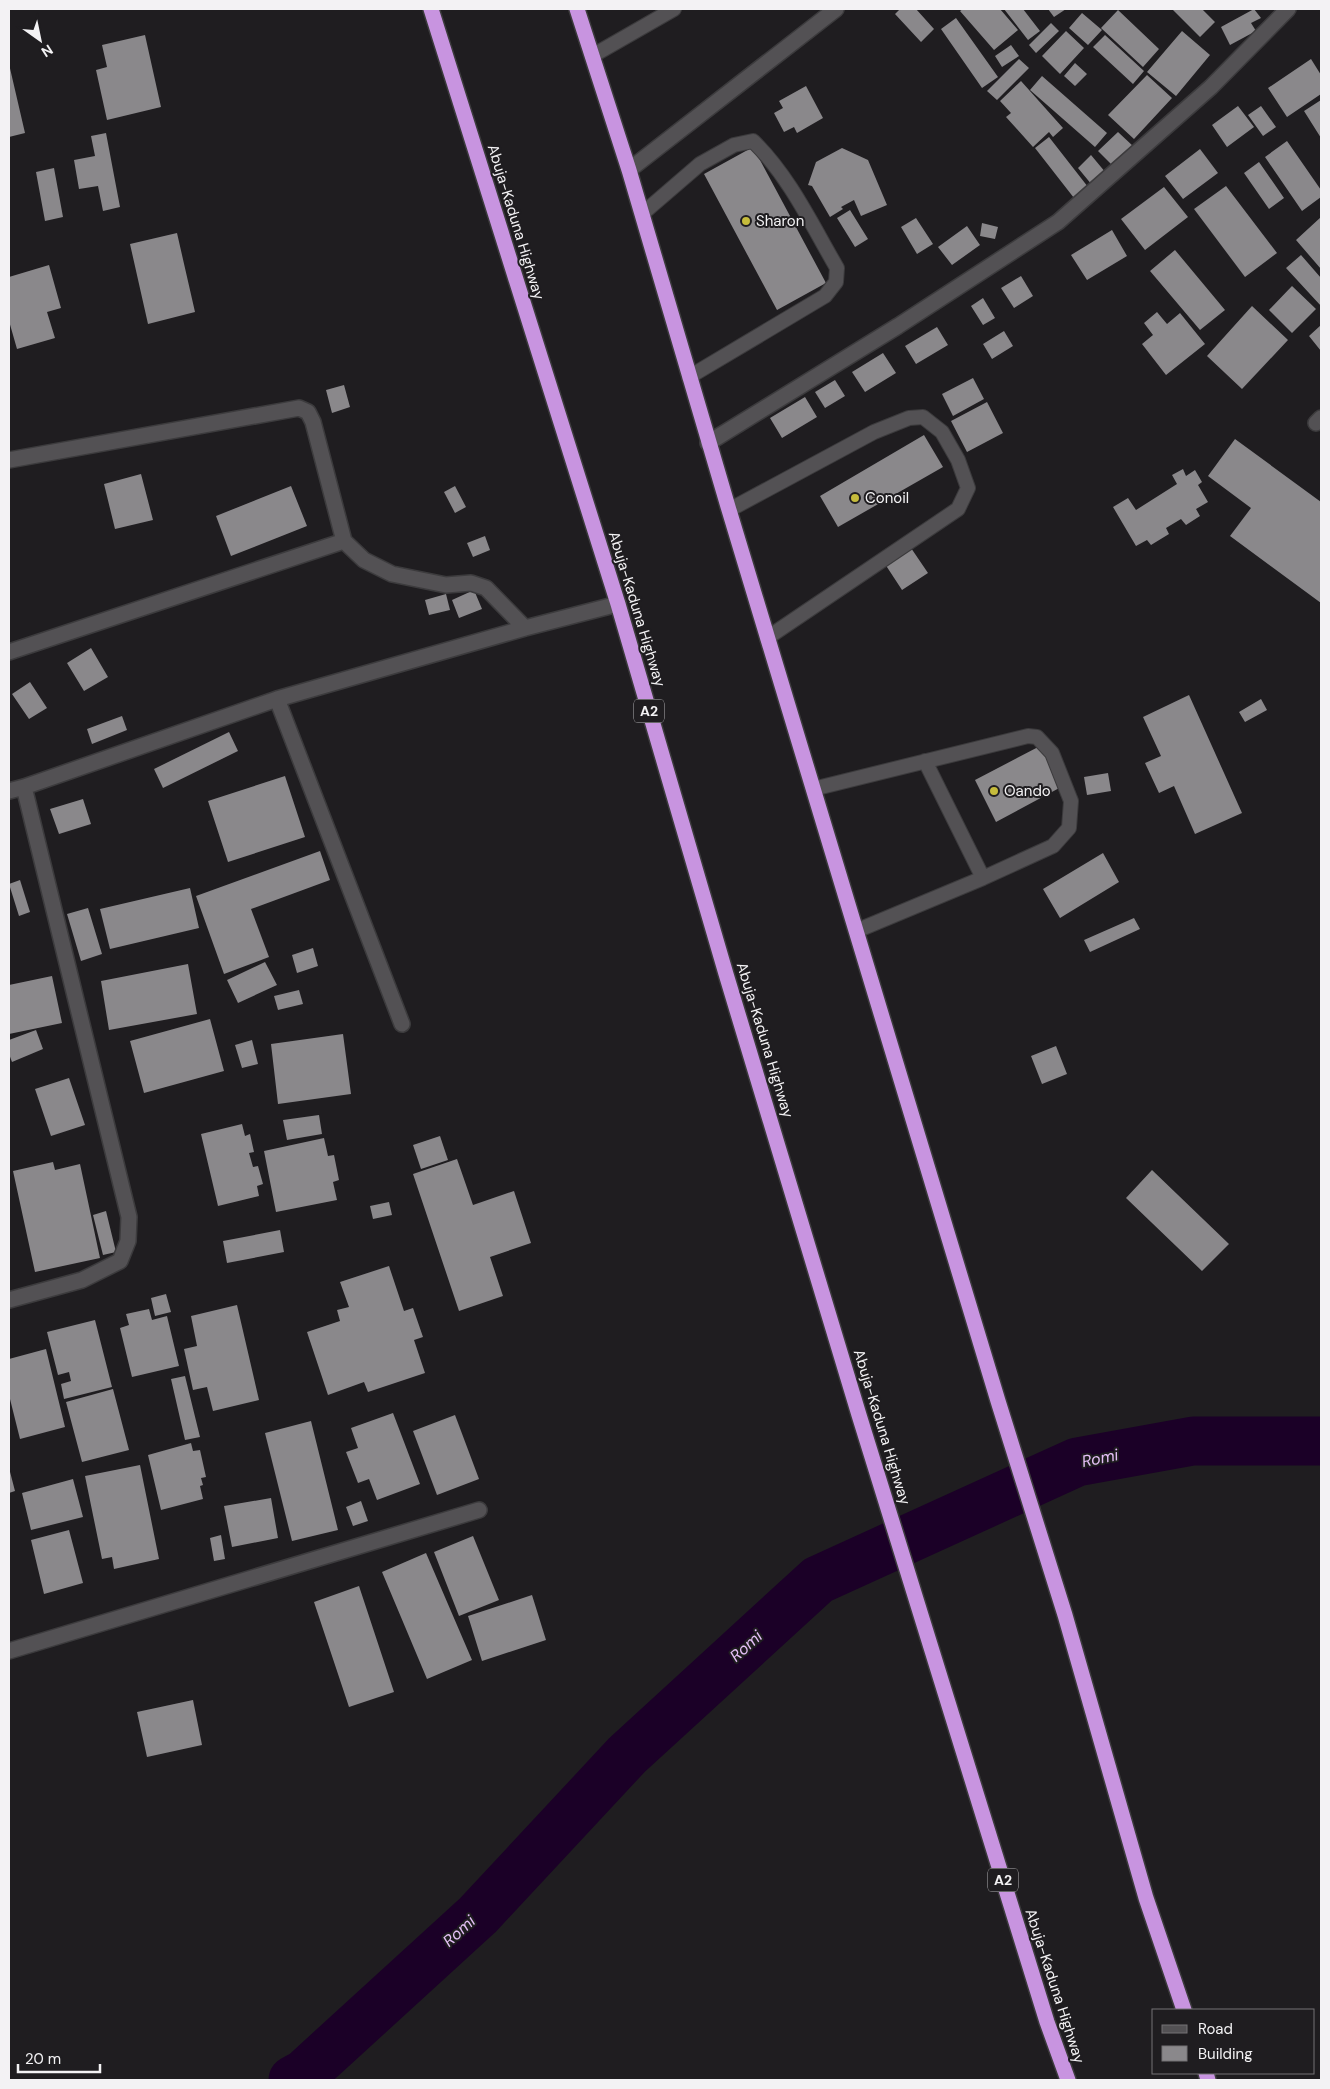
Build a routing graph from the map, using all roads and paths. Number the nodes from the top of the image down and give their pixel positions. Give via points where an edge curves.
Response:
1 (431, 9) edge
2 (577, 9) edge
3 (674, 9) edge
4 (836, 9) edge
5 (1288, 9) edge
6 (592, 56) junction
7 (629, 170) junction
8 (642, 214) junction
9 (689, 377) junction
10 (708, 443) junction
11 (9, 460) edge
12 (728, 510) junction
13 (344, 541) junction
14 (618, 604) junction
15 (525, 628) junction
16 (767, 638) junction
17 (9, 652) edge
18 (277, 700) junction
19 (925, 761) junction
20 (16, 789) edge
21 (813, 789) junction
22 (983, 878) junction
23 (856, 931) junction
24 (402, 1024) dead end
25 (9, 1300) edge
26 (479, 1510) dead end
27 (9, 1651) edge
28 (1184, 2009) edge
29 (1068, 2080) edge

1 - 14 highway, Abuja-Kaduna Highway / A2
2 - 6 highway
3 - 6 lane
4 - 7 street
5 - 10 street via 1211,87 1058,222 898,326
6 - 7 highway
7 - 8 highway
8 - 9 highway
8 - 9 lane via 700,164 734,145 753,141 766,153 792,192 837,268 836,282 825,296
9 - 10 highway
10 - 12 highway
11 - 13 street via 299,408 308,412 313,422
12 - 16 highway
12 - 16 lane via 874,432 923,416 942,432 958,460 968,488 958,509
13 - 15 street via 364,560 392,574 446,585 471,583 486,588
13 - 17 street
14 - 15 street
14 - 29 highway, Abuja-Kaduna Highway / A2 via 859,1414 1047,2022
15 - 18 street
16 - 21 highway
18 - 20 street
18 - 24 street
19 - 21 lane
19 - 22 lane
19 - 22 lane via 1028,736 1037,737 1052,753 1071,801 1069,828 1053,846
20 - 25 street via 129,1217 128,1242 120,1261 82,1280
21 - 23 highway
22 - 23 lane
23 - 28 highway via 1065,1615 1146,1898
26 - 27 street

